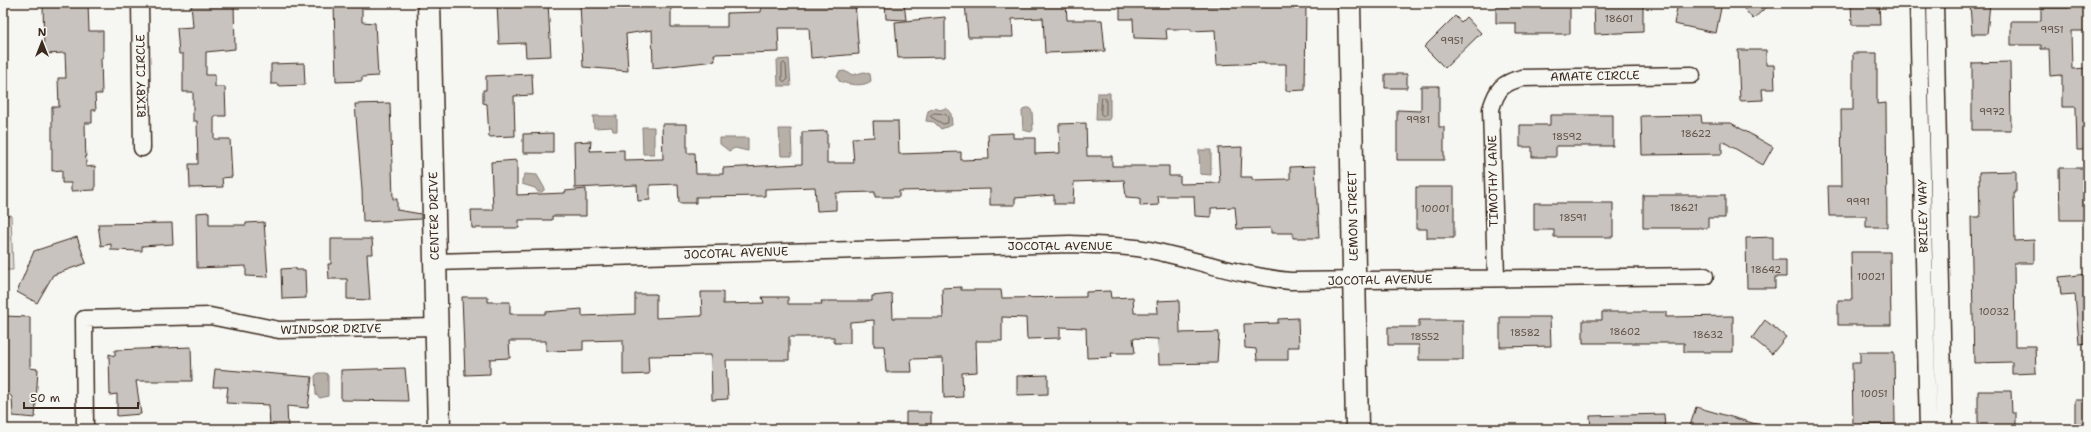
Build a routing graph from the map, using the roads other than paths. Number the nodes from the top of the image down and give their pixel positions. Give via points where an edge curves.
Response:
1 (140, 3) edge
2 (429, 3) edge
3 (1349, 3) edge
4 (1918, 3) edge
5 (1935, 3) edge
6 (1692, 75) dead end
7 (1501, 87) joint
8 (1937, 145) junction
9 (1921, 146) junction
10 (142, 148) dead end
11 (435, 262) junction
12 (1705, 276) dead end
13 (1496, 277) junction
14 (1354, 280) junction
15 (436, 327) junction
16 (1934, 361) junction
17 (86, 429) edge
18 (439, 429) edge
19 (1357, 429) edge
20 (1928, 429) edge
21 (1944, 429) edge

1 - 10 street, BIXBY CIRCLE
2 - 11 street, CENTER DRIVE
3 - 14 street, LEMON STREET
4 - 9 street, BRILEY WAY
5 - 8 street, BRILEY WAY
6 - 7 street, AMATE CIRCLE via 1522,78
7 - 13 street, TIMOTHY LANE via 1494,97 1491,109
8 - 9 street
8 - 16 street, BRILEY WAY
9 - 16 street, BRILEY WAY
11 - 14 street, JOCOTAL AVENUE via 1070,244 1148,250 1264,278 1290,281
11 - 15 street, CENTER DRIVE
12 - 13 street, JOCOTAL AVENUE
13 - 14 street, JOCOTAL AVENUE
14 - 19 street, LEMON STREET
15 - 17 street, WINDSOR DRIVE via 279,330 210,316 84,320
15 - 18 street, CENTER DRIVE
16 - 20 street, BRILEY WAY
16 - 21 street, BRILEY WAY

